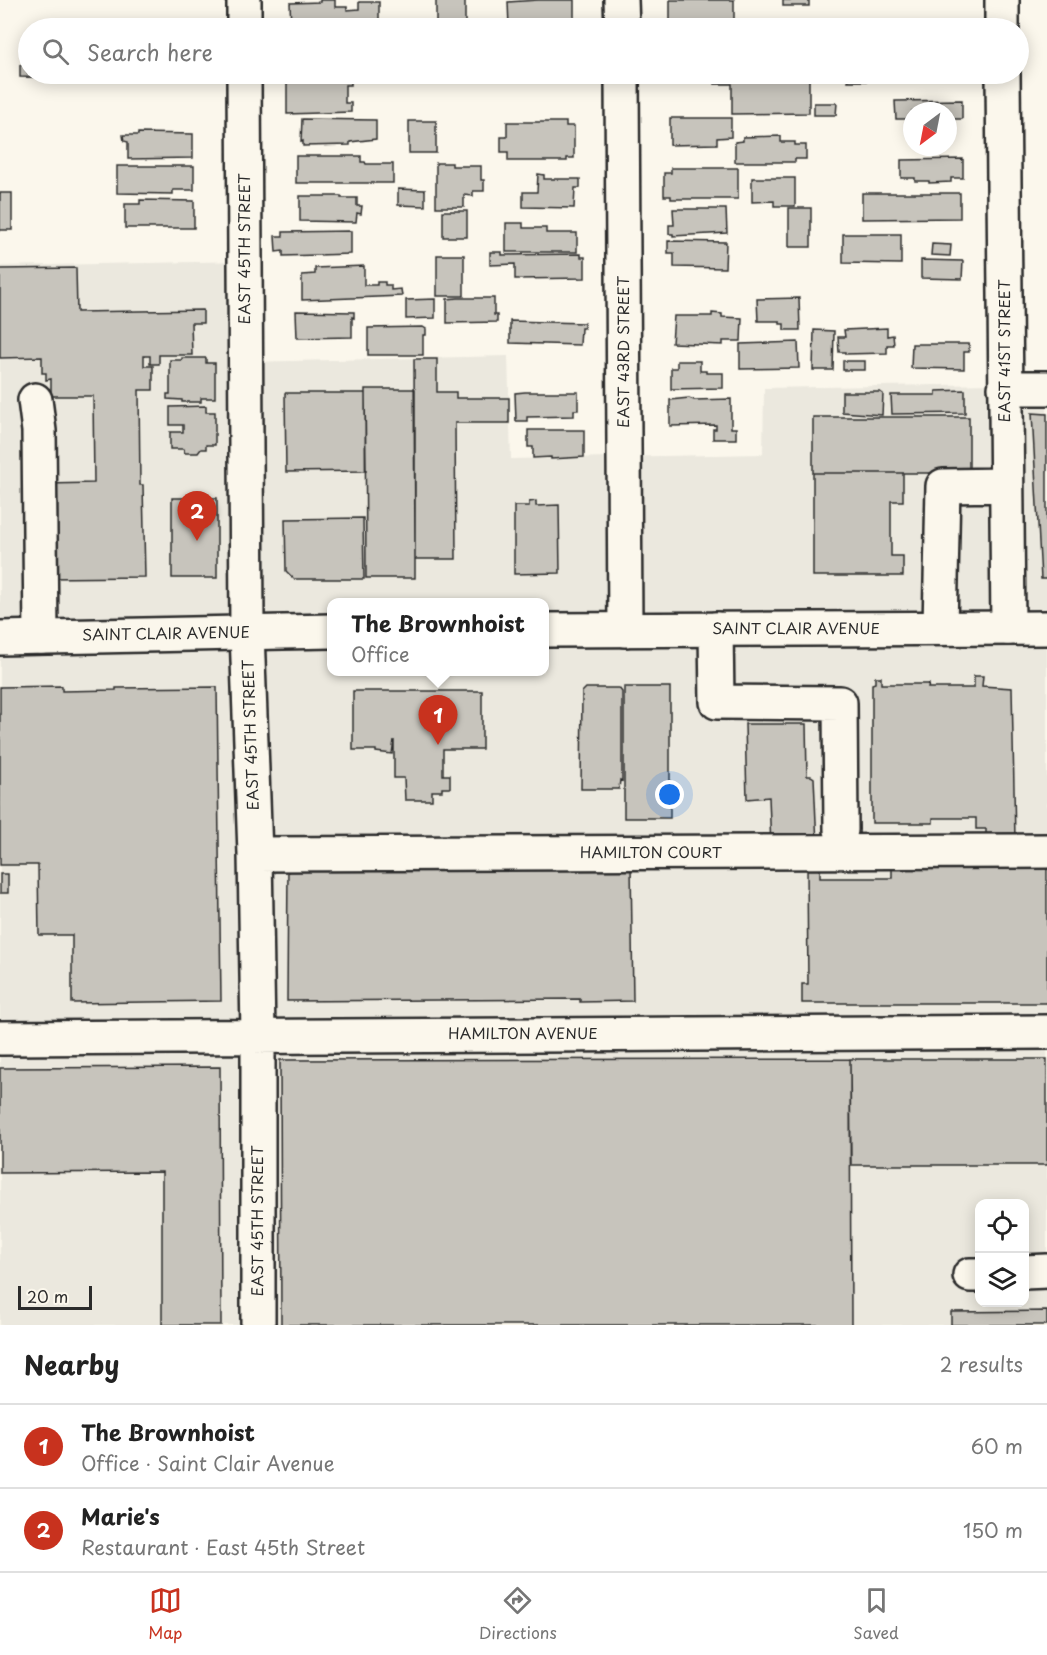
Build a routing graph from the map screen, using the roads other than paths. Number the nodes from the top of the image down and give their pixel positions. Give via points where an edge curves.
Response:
1 (244, 0) edge
2 (621, 0) edge
3 (1002, 0) edge
4 (244, 18) edge
5 (622, 18) edge
6 (1002, 18) edge
7 (244, 84) edge
8 (622, 84) edge
9 (1003, 84) edge
10 (1005, 388) junction
11 (1047, 388) edge
12 (35, 400) dead end
13 (1006, 485) junction
14 (1008, 627) junction
15 (940, 628) junction
16 (1047, 628) edge
17 (716, 629) junction
18 (549, 630) edge
19 (625, 630) junction
20 (327, 631) edge
21 (247, 632) junction
22 (41, 637) junction
23 (0, 638) edge
24 (841, 830) dead end
25 (1047, 851) edge
26 (255, 854) junction
27 (1047, 1032) edge
28 (258, 1035) junction
29 (0, 1038) edge
30 (1047, 1271) edge
31 (1029, 1272) edge
32 (258, 1325) edge

1 - 4 street
2 - 5 street
3 - 6 street
7 - 21 street, EAST 45TH STREET
8 - 19 street, EAST 43RD STREET
9 - 10 street, EAST 41ST STREET
10 - 11 street
10 - 13 street, EAST 41ST STREET
12 - 22 street via 39,431
13 - 14 street, EAST 41ST STREET
13 - 15 street via 943,486
14 - 15 street, SAINT CLAIR AVENUE
14 - 16 street, SAINT CLAIR AVENUE
15 - 17 street, SAINT CLAIR AVENUE
17 - 19 street, SAINT CLAIR AVENUE
17 - 24 street via 717,702 840,703
18 - 19 street, SAINT CLAIR AVENUE
20 - 21 street, SAINT CLAIR AVENUE
21 - 22 street, SAINT CLAIR AVENUE
21 - 26 street, EAST 45TH STREET
22 - 23 street, SAINT CLAIR AVENUE
25 - 26 street, HAMILTON COURT
26 - 28 street, EAST 45TH STREET
27 - 28 street, HAMILTON AVENUE
28 - 29 street, HAMILTON AVENUE
28 - 32 street, EAST 45TH STREET
30 - 31 street

